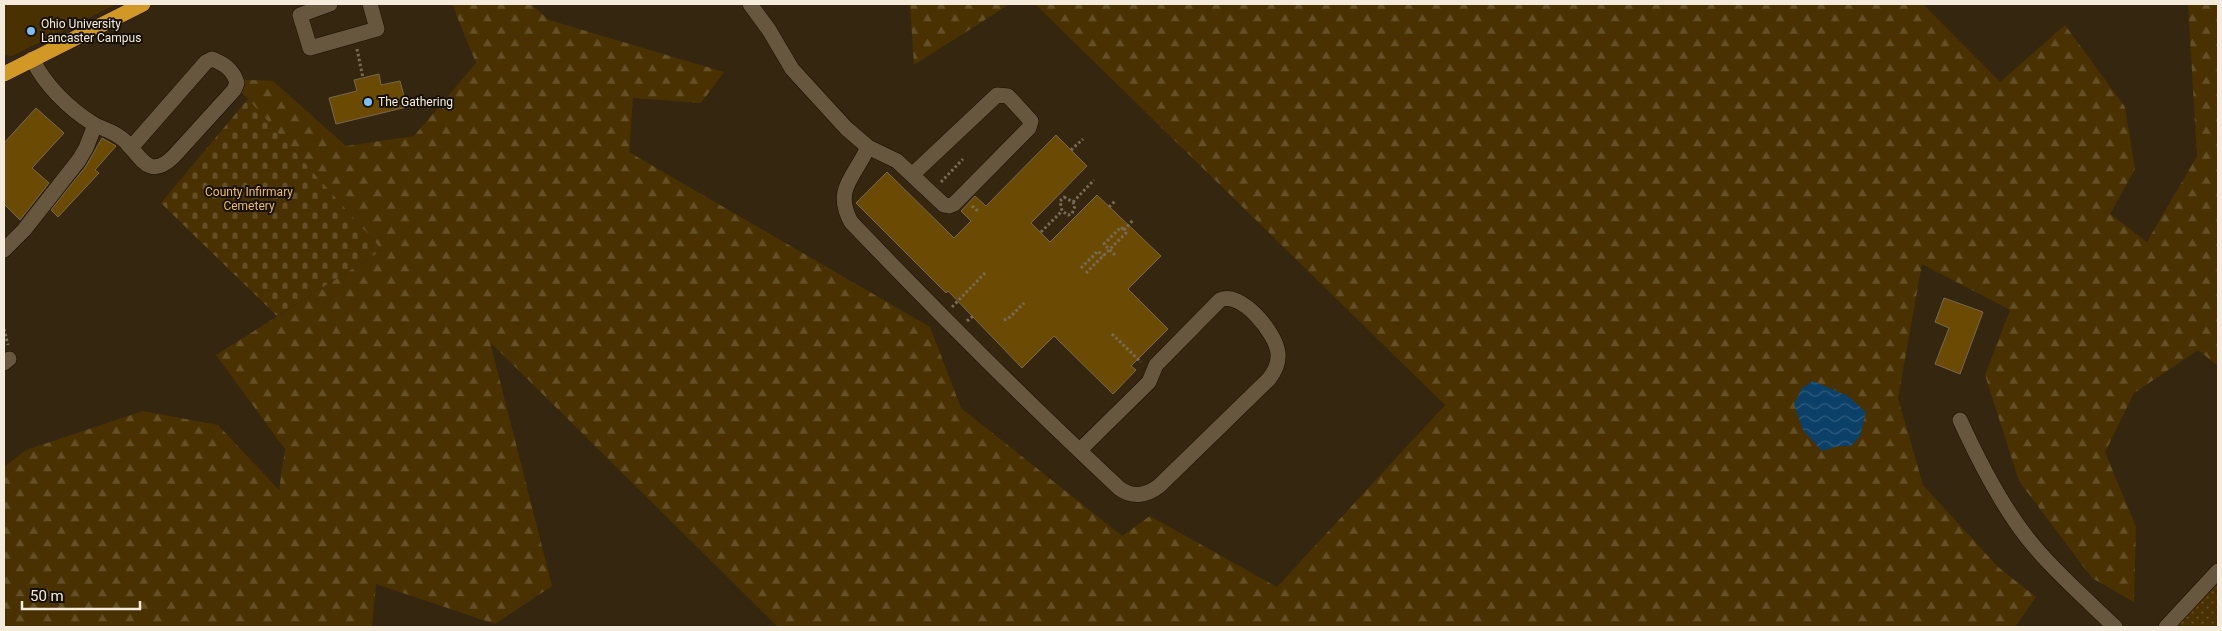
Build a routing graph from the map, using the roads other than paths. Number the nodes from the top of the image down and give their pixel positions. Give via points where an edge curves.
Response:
1 (143, 4) edge
2 (330, 4) edge
3 (370, 4) edge
4 (750, 4) edge
5 (32, 59) junction
6 (4, 74) edge
7 (95, 125) junction
8 (129, 146) junction
9 (868, 147) junction
10 (912, 175) junction
11 (4, 250) edge
12 (1960, 420) dead end
13 (1080, 450) junction
14 (2218, 571) edge
15 (2115, 627) edge
16 (2166, 627) edge

1 - 5 highway
2 - 3 street via 300,14 310,48 377,29
4 - 9 street via 803,82
5 - 6 highway
5 - 7 street via 40,74 69,107
7 - 8 street via 117,134
7 - 11 street via 79,160 24,230
8 - 8 street via 152,167 166,164 234,90 237,83 235,75 212,59 206,62
9 - 10 street via 890,156
9 - 13 street via 844,192 843,202 851,222
10 - 10 street via 944,205 952,206 1029,128 1030,117 1008,96 997,95
12 - 15 street via 1978,460 2015,522 2038,550
13 - 13 street via 1124,492 1137,495 1154,490 1272,375 1278,352 1270,334 1242,303 1228,298 1220,300 1156,365 1150,382
14 - 16 street

